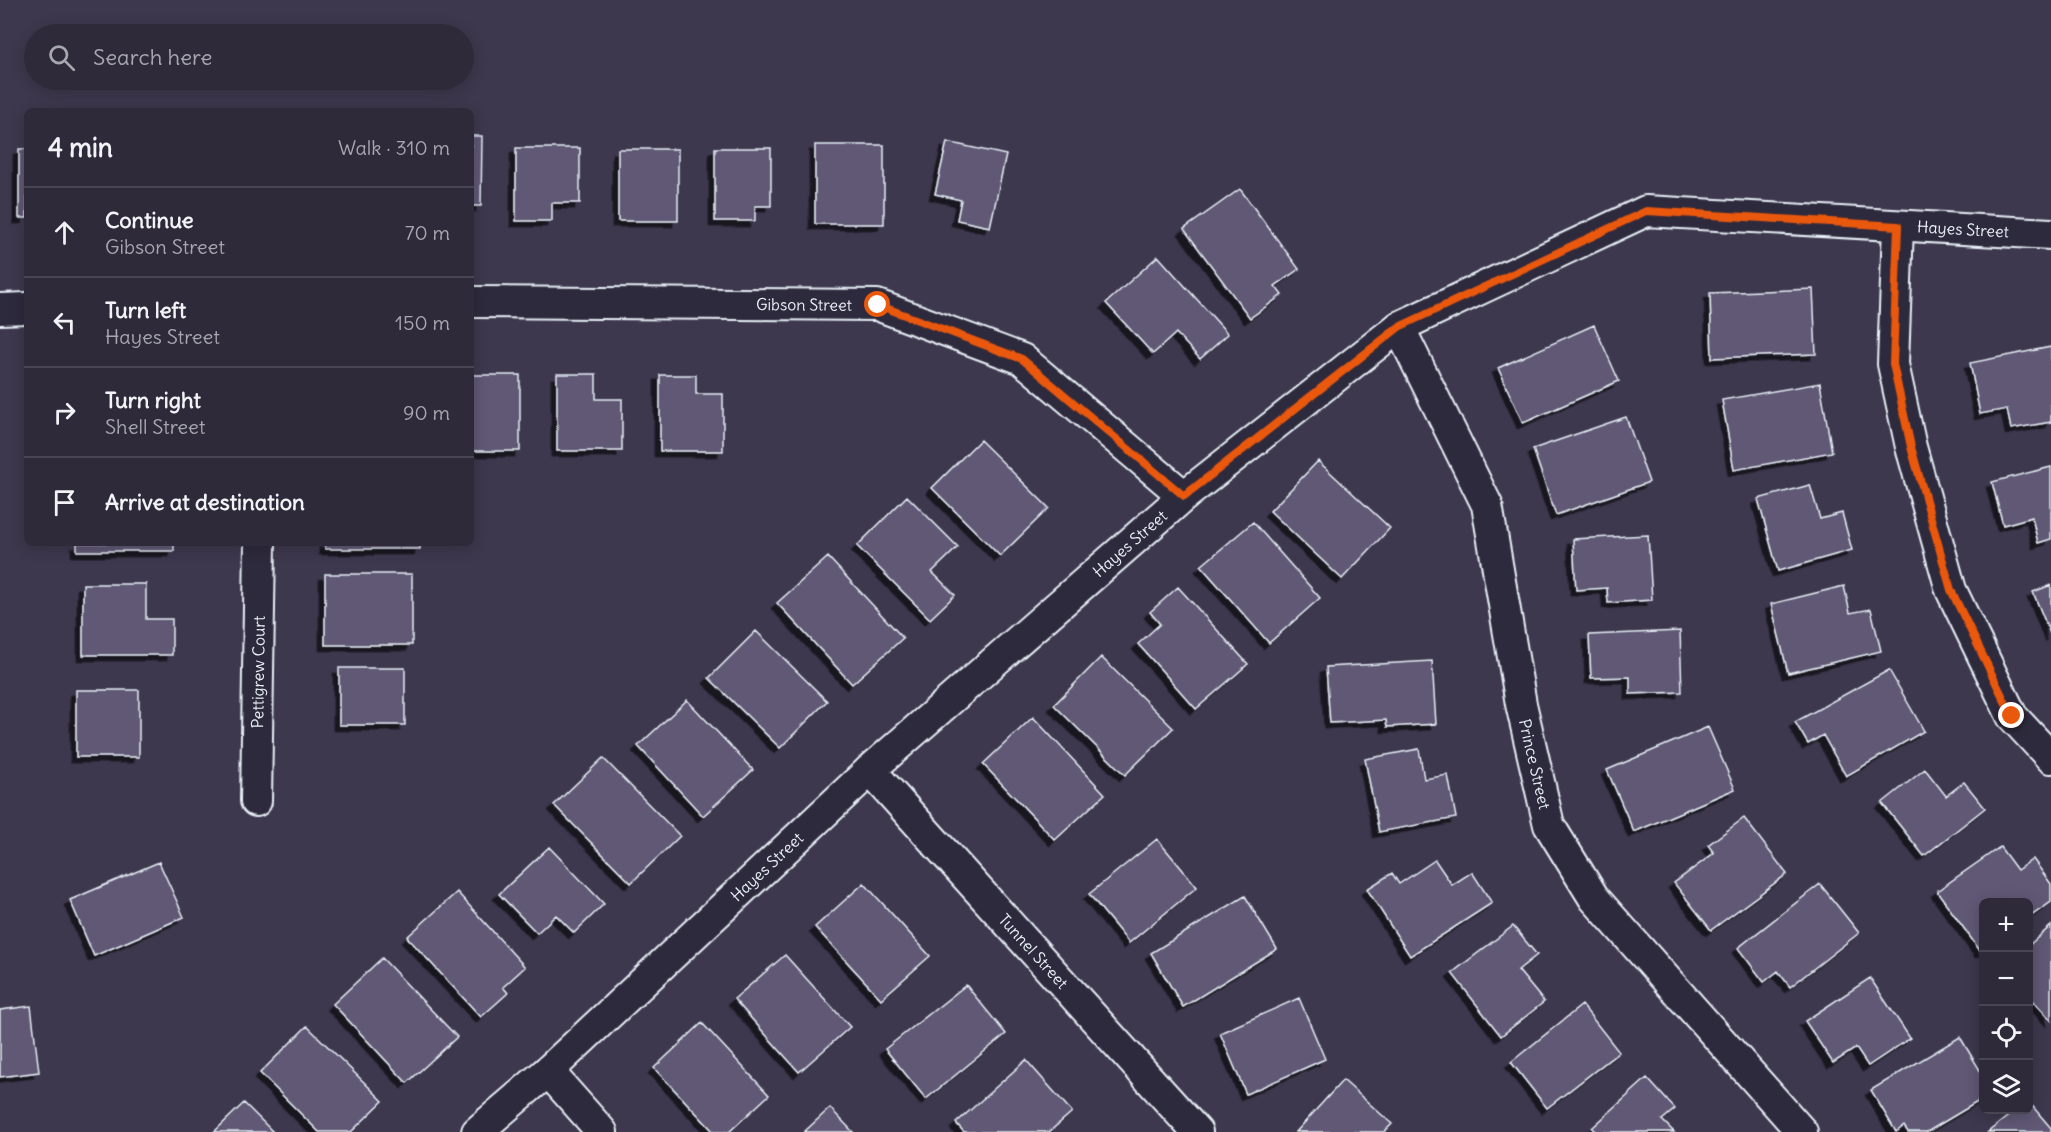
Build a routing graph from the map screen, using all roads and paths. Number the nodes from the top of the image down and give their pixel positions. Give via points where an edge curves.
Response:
1 (1898, 226) junction
2 (2051, 234) edge
3 (474, 302) edge
4 (24, 308) edge
5 (0, 309) edge
6 (1399, 327) junction
7 (1184, 496) junction
8 (260, 546) edge
9 (2051, 759) edge
10 (870, 770) junction
11 (256, 801) dead end
12 (548, 1071) junction
13 (477, 1132) edge
14 (602, 1132) edge
15 (1197, 1132) edge
16 (1802, 1132) edge

1 - 2 street, Hayes Street
1 - 6 street, Hayes Street via 1646,211
1 - 9 street via 1893,364 1911,447 1951,590 2012,716
3 - 7 street, Gibson Street via 878,305 1022,359
4 - 5 street
6 - 7 street, Hayes Street
6 - 16 street, Prince Street via 1487,505 1521,704 1549,825 1594,898
7 - 10 street, Hayes Street
8 - 11 street, Pettigrew Court
10 - 12 street, Hayes Street
10 - 15 street, Tunnel Street
12 - 13 street, Hayes Street
12 - 14 street

